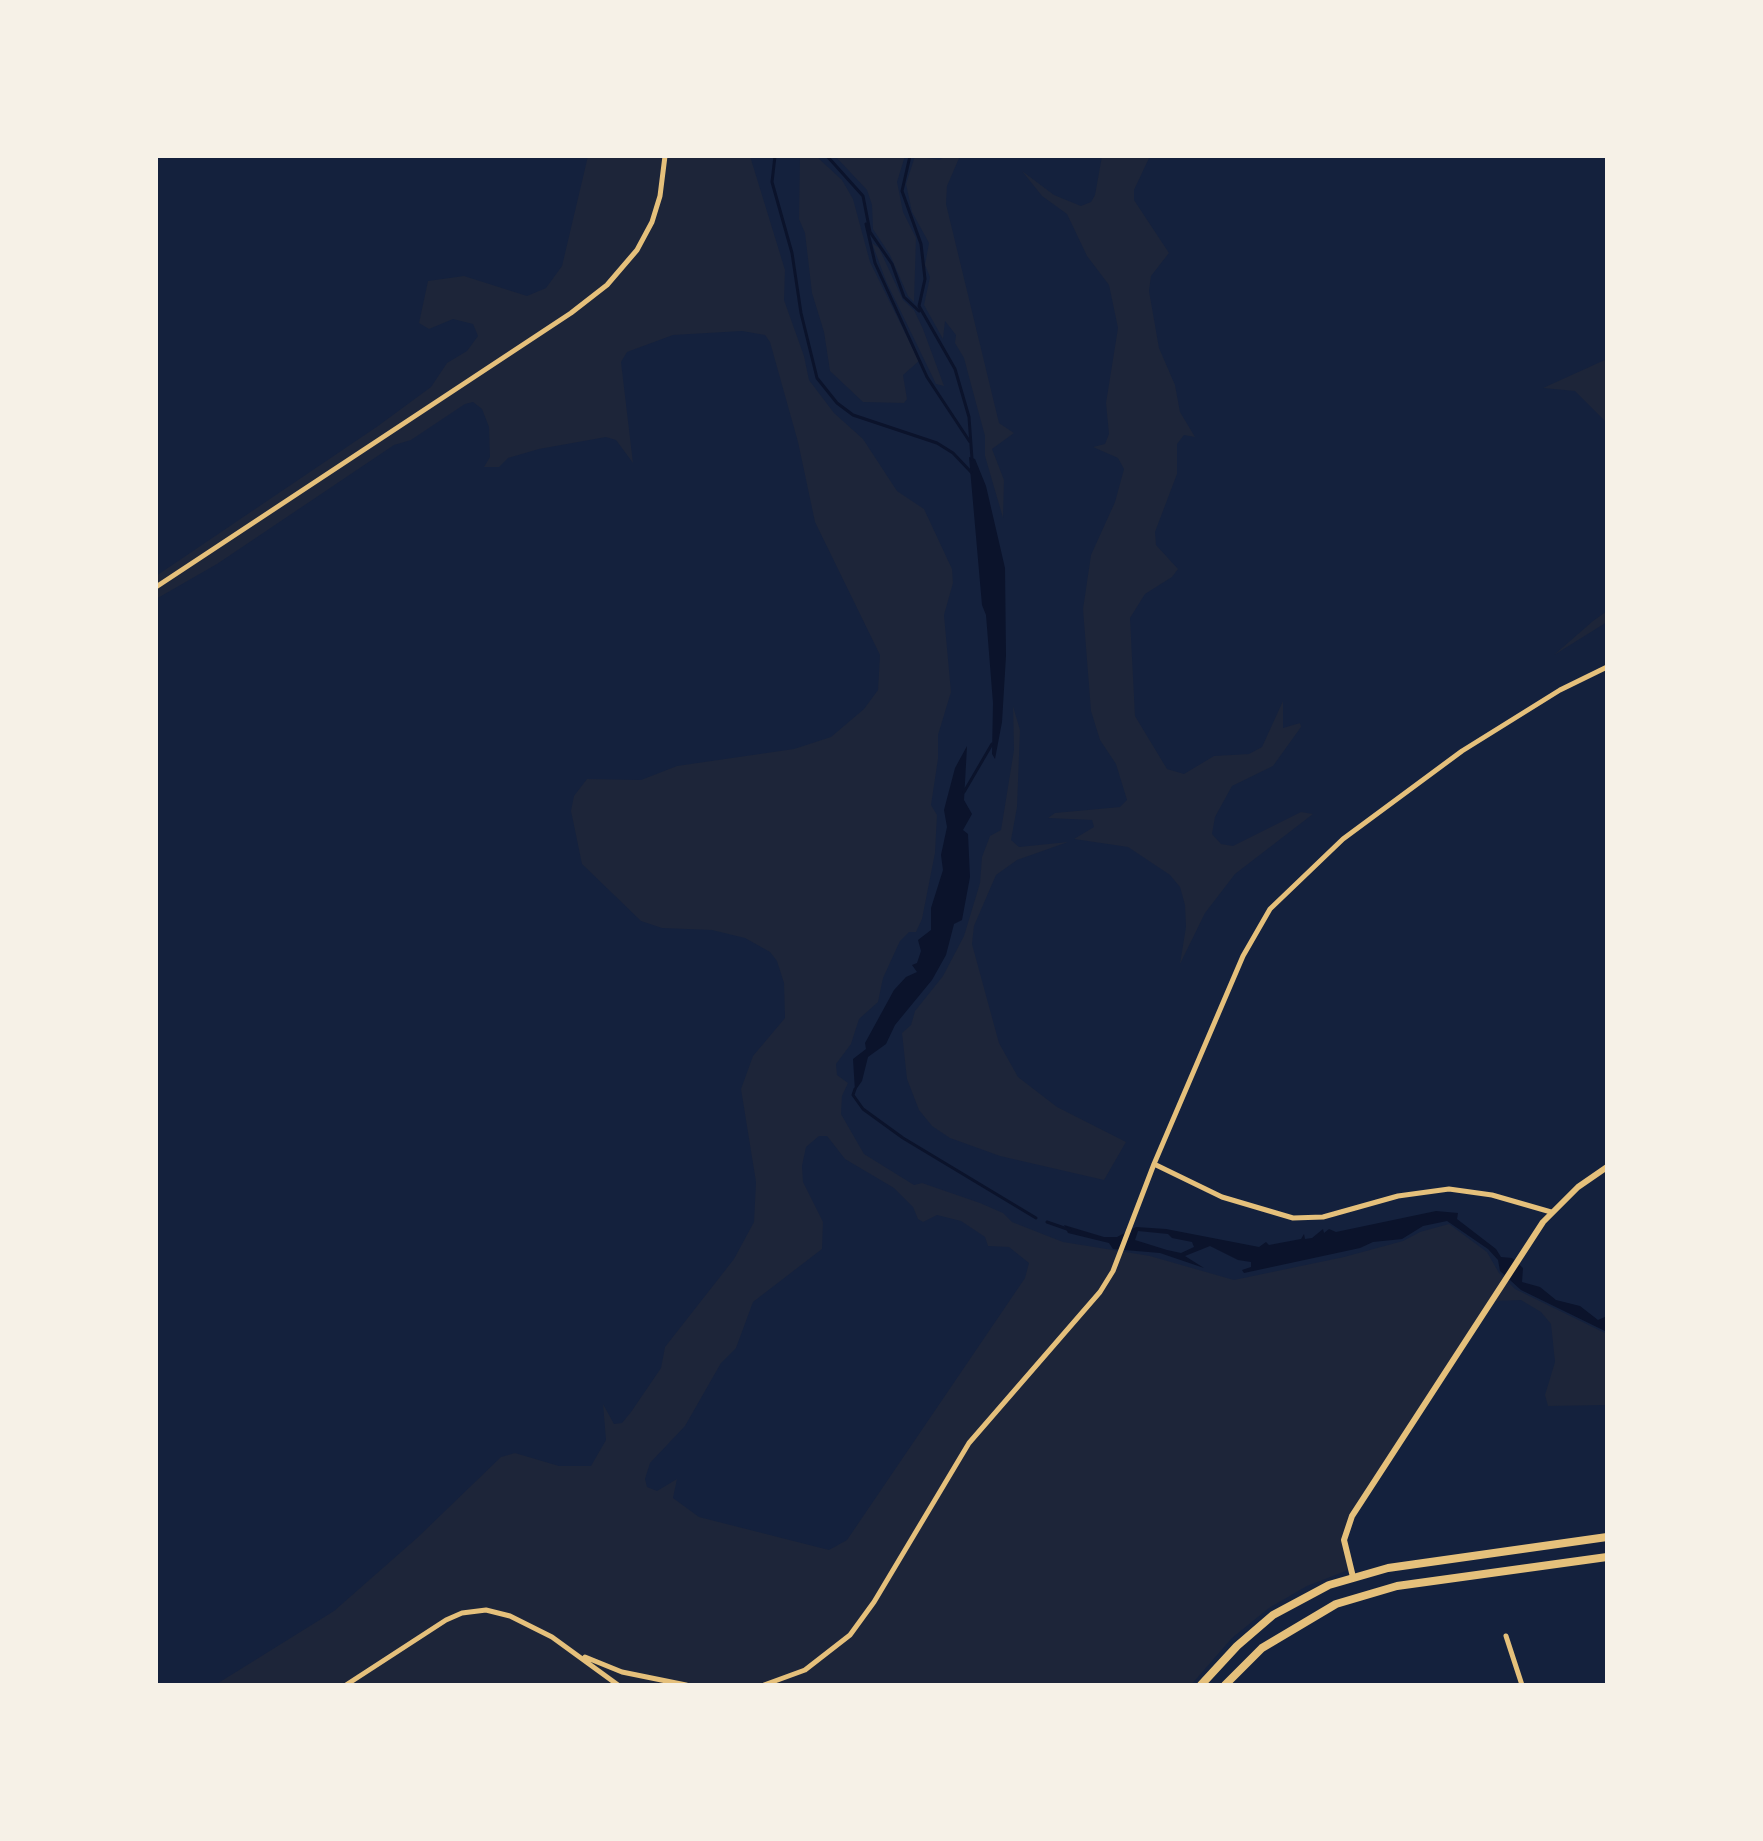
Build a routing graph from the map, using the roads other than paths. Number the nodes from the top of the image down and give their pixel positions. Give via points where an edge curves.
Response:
1 (665, 156) edge
2 (156, 587) edge
3 (1607, 667) edge
4 (1154, 1164) junction
5 (1607, 1167) edge
6 (1551, 1212) junction
7 (1607, 1537) edge
8 (1607, 1557) edge
9 (1353, 1577) junction
10 (1506, 1636) dead end
11 (574, 1651) junction
12 (346, 1685) edge
13 (618, 1685) edge
14 (686, 1685) edge
15 (764, 1685) edge
16 (1201, 1685) edge
17 (1225, 1685) edge
18 (1522, 1685) edge

1 - 2 street via 652,222 637,250 607,285
3 - 4 street via 1462,751 1343,839 1270,909 1243,956
4 - 6 street via 1222,1197 1293,1218 1323,1217 1398,1196 1449,1189
4 - 15 street via 1100,1292 951,1469 862,1620 822,1660
5 - 6 street
6 - 9 street via 1352,1516 1344,1540
7 - 9 highway
8 - 17 highway via 1397,1586 1348,1600 1287,1630
9 - 16 highway via 1273,1615
10 - 18 street
11 - 12 street via 510,1616 475,1610 423,1634
11 - 13 street
11 - 14 street via 622,1672

